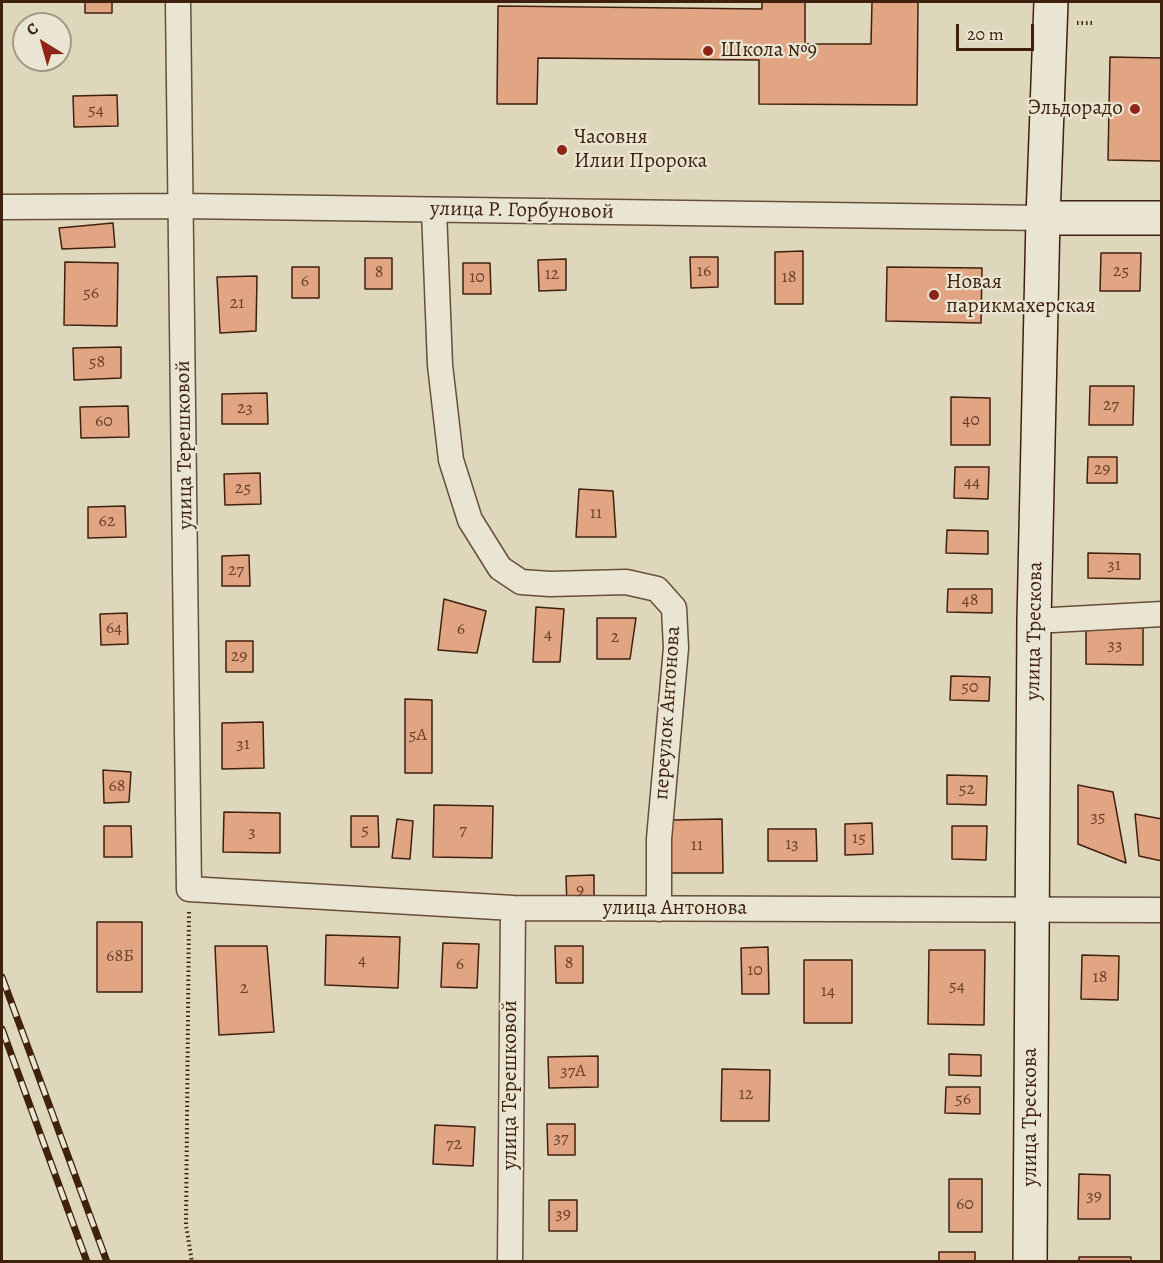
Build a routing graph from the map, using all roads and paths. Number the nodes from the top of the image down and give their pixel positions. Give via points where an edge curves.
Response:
1 (178, 2) edge
2 (1051, 2) edge
3 (182, 206) junction
4 (2, 207) edge
5 (434, 210) junction
6 (1043, 218) junction
7 (1161, 218) edge
8 (1161, 614) edge
9 (1034, 621) junction
10 (189, 889) junction
11 (513, 908) junction
12 (659, 909) junction
13 (1032, 910) junction
14 (1161, 910) edge
15 (192, 1262) edge
16 (510, 1262) edge
17 (1030, 1262) edge

1 - 3 street, улица Терешковой
2 - 6 main road, улица Трескова
3 - 4 street, улица Р. Горбуновой
3 - 5 street, улица Р. Горбуновой
3 - 10 street, улица Терешковой
5 - 6 street, улица Р. Горбуновой
5 - 12 street, переулок Антонова via 440,365 451,460 470,520 500,568 521,582 626,582 657,589 674,608 676,648 658,838
6 - 7 main road
6 - 9 main road, улица Трескова
8 - 9 street
9 - 13 main road, улица Трескова
10 - 11 street, улица Антонова
10 - 15 path via 186,1225
11 - 12 street, улица Антонова
11 - 16 street, улица Терешковой
12 - 13 street, улица Антонова
13 - 14 street, улица Антонова
13 - 17 main road, улица Трескова

